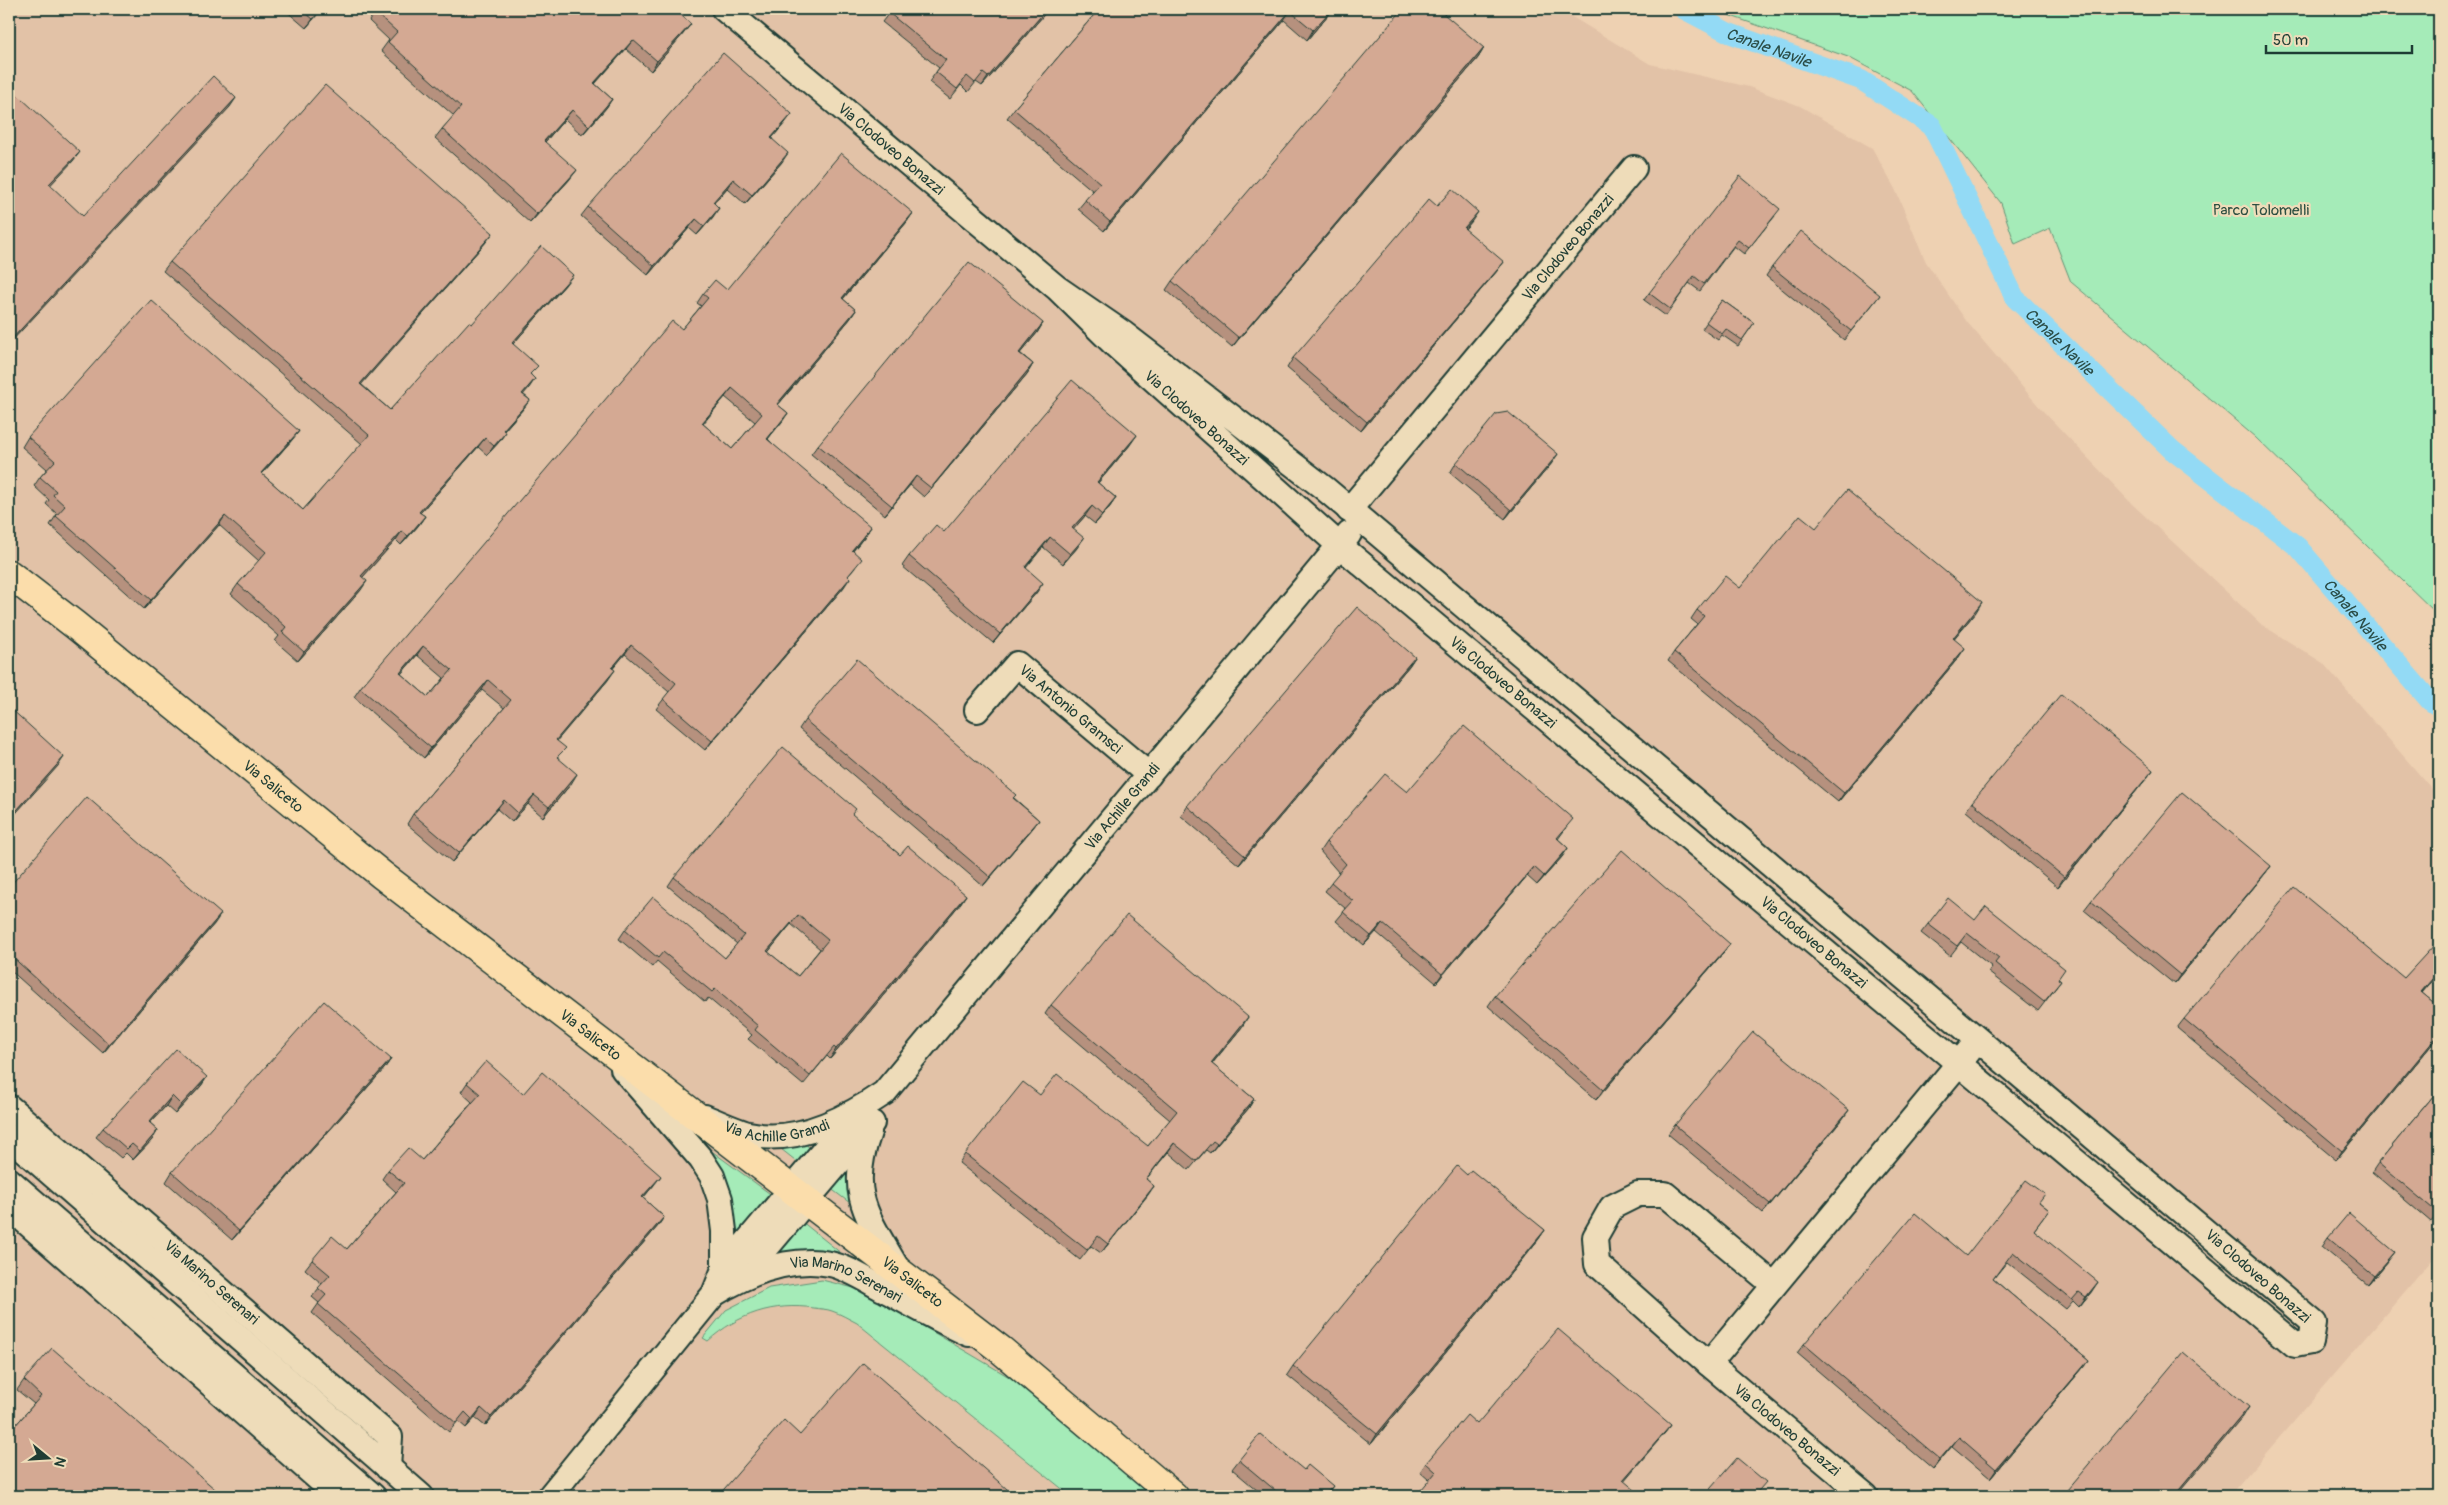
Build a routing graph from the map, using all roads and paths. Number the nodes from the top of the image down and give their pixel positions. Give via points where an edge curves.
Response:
1 (724, 9) edge
2 (1634, 168) dead end
3 (1057, 288) junction
4 (1355, 515) junction
5 (1339, 545) junction
6 (9, 574) edge
7 (977, 710) dead end
8 (1149, 775) junction
9 (594, 1036) junction
10 (1978, 1040) junction
11 (1960, 1063) junction
12 (9, 1107) edge
13 (694, 1113) junction
14 (865, 1117) junction
15 (9, 1137) edge
16 (50, 1158) junction
17 (9, 1180) edge
18 (801, 1194) junction
19 (9, 1207) edge
20 (180, 1255) junction
21 (897, 1269) junction
22 (165, 1273) junction
23 (732, 1273) junction
24 (1774, 1285) junction
25 (117, 1288) junction
26 (1001, 1350) junction
27 (1708, 1364) junction
28 (307, 1366) junction
29 (291, 1383) junction
30 (255, 1409) junction
31 (388, 1468) junction
32 (338, 1496) edge
33 (373, 1496) edge
34 (421, 1496) edge
35 (550, 1496) edge
36 (1174, 1496) edge
37 (1866, 1496) edge

1 - 3 street, Via Clodoveo Bonazzi
2 - 4 street, Via Clodoveo Bonazzi
3 - 4 street, Via Clodoveo Bonazzi via 1124,334
3 - 5 street, Via Clodoveo Bonazzi via 1114,345
4 - 5 street, Via Achille Grandi
4 - 10 street, Via Clodoveo Bonazzi
5 - 8 street, Via Achille Grandi
5 - 11 street, Via Clodoveo Bonazzi
6 - 9 main road, Via Saliceto via 75,624 382,875
7 - 8 street, Via Antonio Gramsci via 1017,664
8 - 14 street, Via Achille Grandi
9 - 13 main road, Via Saliceto
9 - 23 street via 701,1159 712,1176 720,1199
10 - 11 street
10 - 11 street, Via Clodoveo Bonazzi via 2314,1323 2311,1342 2295,1345
11 - 24 street
12 - 16 street, Via Marino Serenari
13 - 14 street, Via Achille Grandi via 748,1134 776,1136
13 - 18 main road, Via Saliceto
14 - 18 street, Via Achille Grandi
14 - 21 street via 859,1181 865,1212
15 - 16 street, Via Marino Serenari
16 - 20 street, Via Marino Serenari
16 - 22 street, Via Marino Serenari
17 - 25 street
18 - 21 main road, Via Saliceto
18 - 23 street, Via Marino Serenari
19 - 25 street
20 - 22 street
20 - 28 street, Via Marino Serenari
21 - 26 main road, Via Saliceto
22 - 29 street, Via Marino Serenari
23 - 26 street, Via Marino Serenari via 795,1263 830,1264
23 - 35 street, Via Marino Serenari
24 - 27 street
24 - 27 street, Via Clodoveo Bonazzi via 1665,1194 1638,1194 1612,1208 1595,1237 1597,1264
25 - 30 street
26 - 36 main road, Via Saliceto
27 - 37 street, Via Clodoveo Bonazzi
28 - 29 street
28 - 31 street, Via Marino Serenari via 390,1437
29 - 31 street, Via Marino Serenari
30 - 32 street
30 - 33 street
31 - 34 street, Via Marino Serenari

